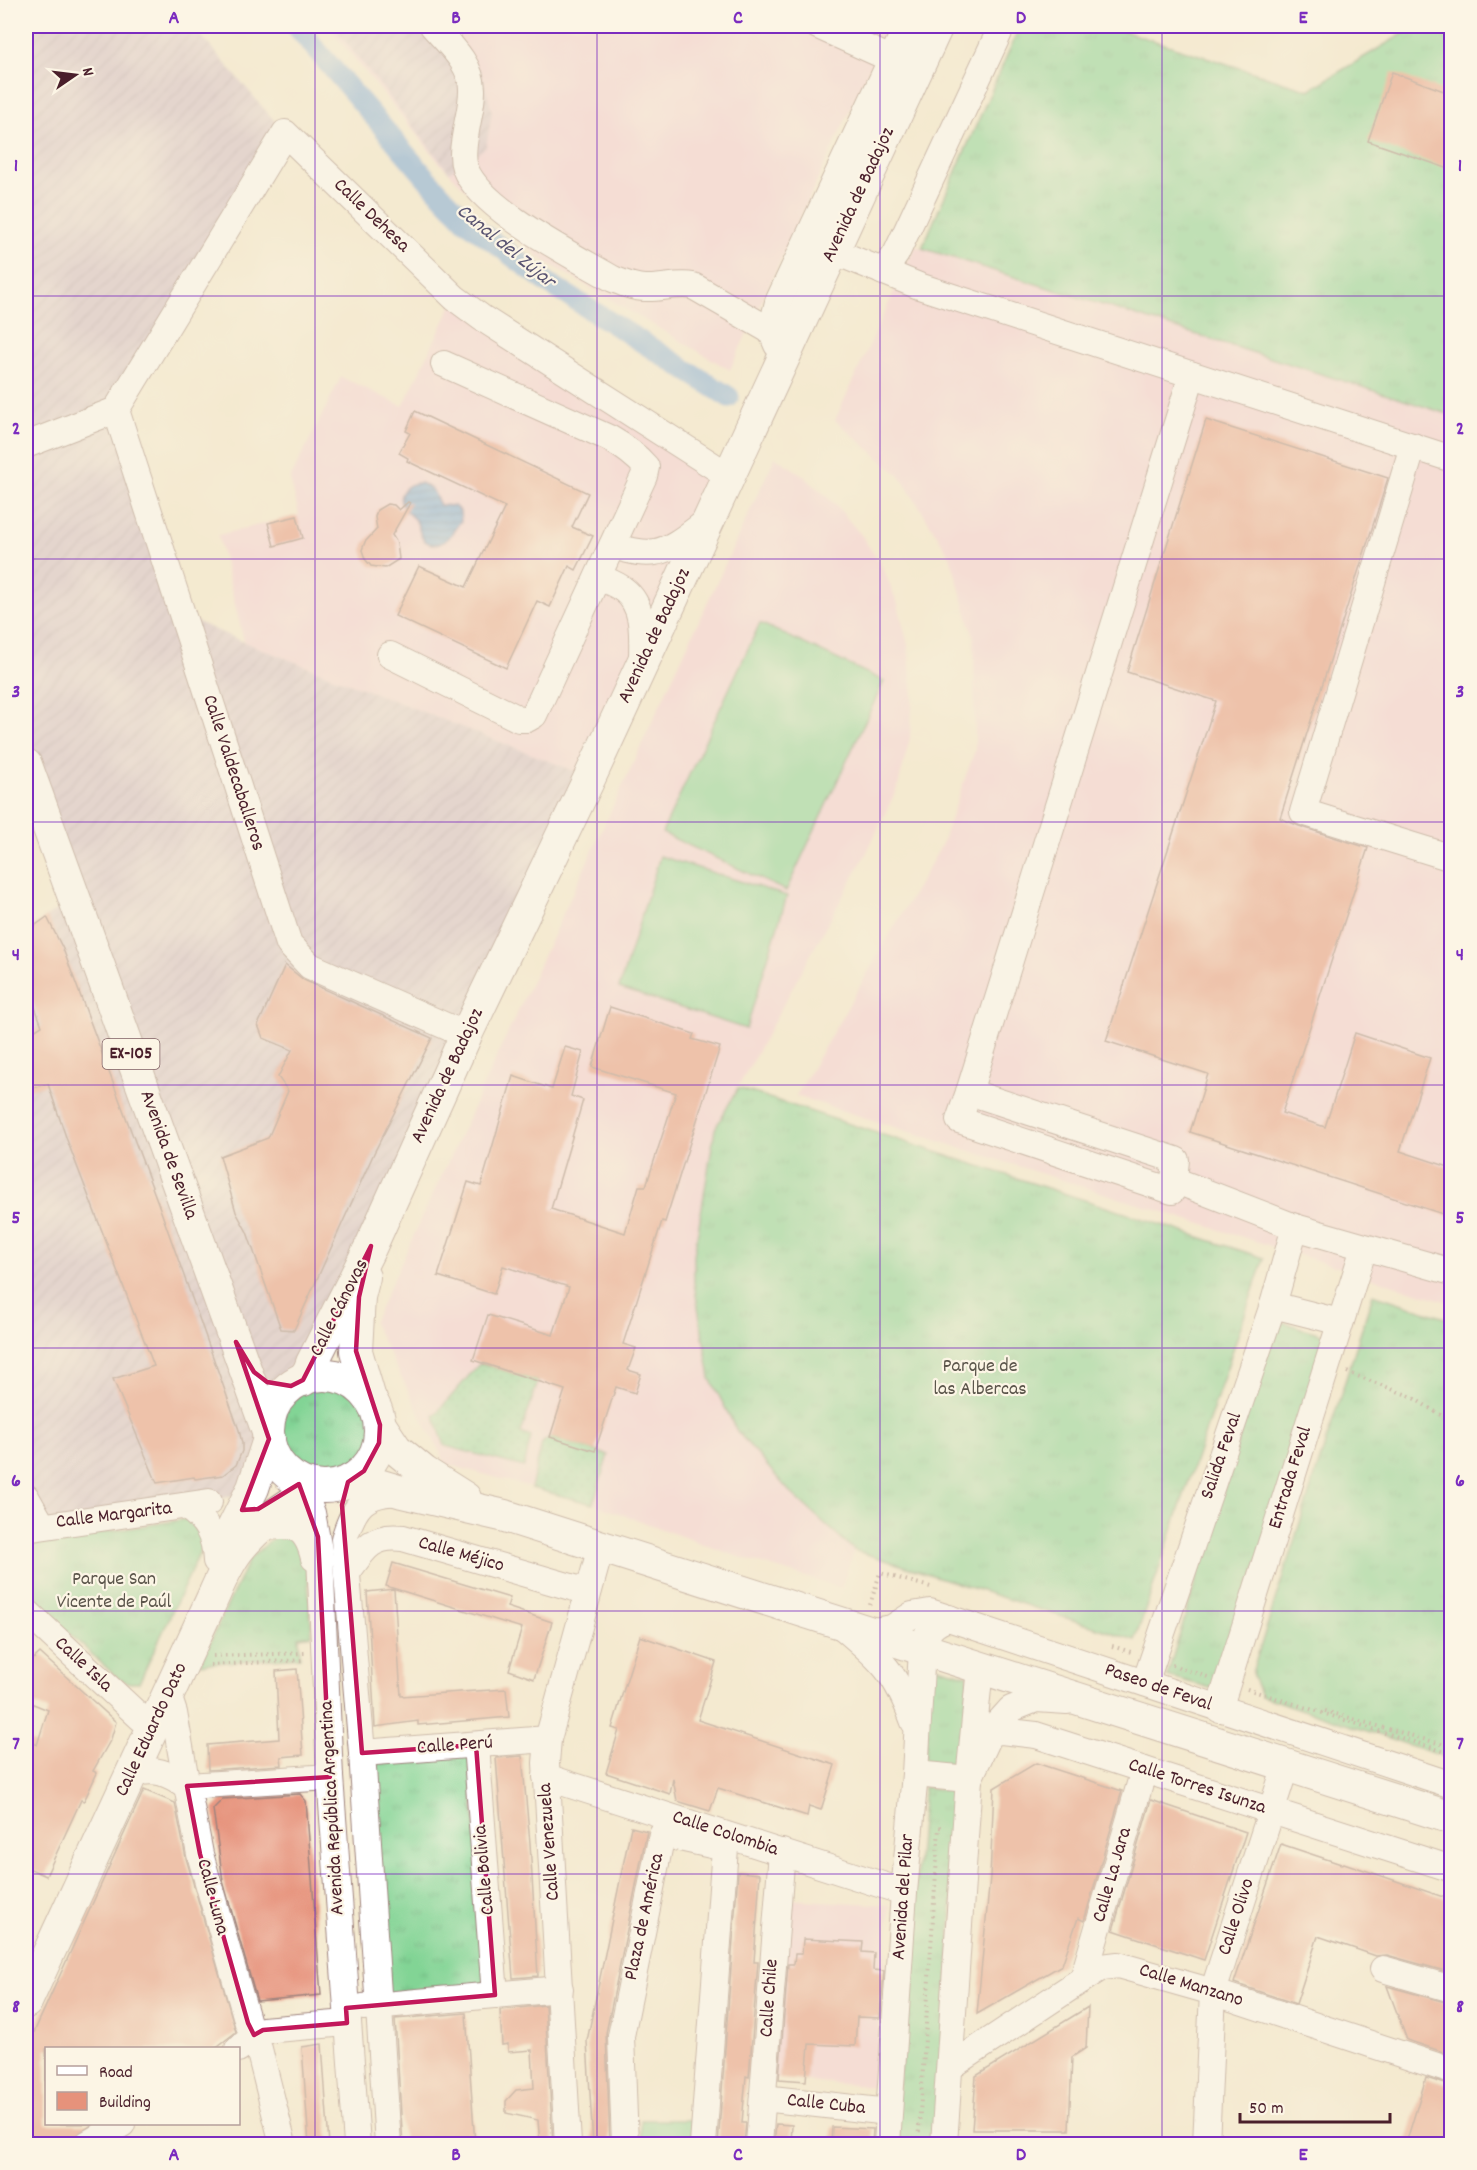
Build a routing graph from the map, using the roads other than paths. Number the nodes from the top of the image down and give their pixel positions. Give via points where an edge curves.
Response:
1 (433, 26) edge
2 (818, 26) edge
3 (907, 26) edge
4 (937, 26) edge
5 (1002, 26) edge
6 (891, 59) junction
7 (833, 251) junction
8 (883, 272) junction
9 (778, 344) junction
10 (444, 363) dead end
11 (1191, 375) junction
12 (116, 410) junction
13 (26, 445) edge
14 (1413, 446) junction
15 (1452, 459) edge
16 (729, 476) junction
17 (709, 520) junction
18 (612, 546) junction
19 (654, 553) junction
20 (598, 577) junction
21 (675, 593) junction
22 (633, 598) junction
23 (390, 655) dead end
24 (642, 665) junction
25 (26, 765) edge
26 (1450, 853) edge
27 (466, 1035) junction
28 (969, 1092) junction
29 (1122, 1142) junction
30 (1112, 1171) junction
31 (1174, 1180) junction
32 (1295, 1227) junction
33 (370, 1246) junction
34 (1364, 1248) junction
35 (1452, 1272) edge
36 (1273, 1305) junction
37 (1340, 1322) junction
38 (237, 1342) junction
39 (297, 1383) junction
40 (375, 1412) junction
41 (269, 1435) junction
42 (352, 1480) junction
43 (302, 1486) junction
44 (402, 1492) junction
45 (26, 1497) edge
46 (197, 1504) junction
47 (251, 1509) junction
48 (492, 1512) junction
49 (34, 1527) edge
50 (344, 1539) junction
51 (601, 1547) junction
52 (216, 1562) junction
53 (348, 1573) junction
54 (321, 1588) junction
55 (588, 1592) junction
56 (26, 1611) edge
57 (863, 1617) junction
58 (949, 1618) junction
59 (837, 1622) junction
60 (922, 1649) junction
61 (980, 1668) junction
62 (1145, 1683) junction
63 (168, 1695) junction
64 (1085, 1702) junction
65 (1219, 1709) junction
66 (141, 1718) junction
67 (916, 1729) junction
68 (992, 1730) junction
69 (548, 1739) junction
70 (476, 1745) junction
71 (362, 1753) junction
72 (1286, 1766) junction
73 (1144, 1770) junction
74 (132, 1773) junction
75 (915, 1774) junction
76 (330, 1777) junction
77 (546, 1777) junction
78 (969, 1779) junction
79 (1452, 1785) edge
80 (187, 1786) junction
81 (1270, 1811) junction
82 (1452, 1818) edge
83 (782, 1852) junction
84 (1452, 1869) edge
85 (904, 1892) junction
86 (26, 1969) edge
87 (1383, 1970) dead end
88 (1083, 1978) junction
89 (560, 1989) junction
90 (1452, 1989) edge
91 (1213, 1992) junction
92 (495, 1995) junction
93 (26, 2002) edge
94 (378, 2006) junction
95 (346, 2016) junction
96 (246, 2042) edge
97 (950, 2067) junction
98 (1452, 2072) edge
99 (763, 2098) junction
100 (889, 2112) junction
101 (120, 2125) edge
102 (87, 2145) edge
103 (283, 2145) edge
104 (357, 2145) edge
105 (388, 2145) edge
106 (568, 2145) edge
107 (624, 2145) edge
108 (703, 2145) edge
109 (759, 2145) edge
110 (887, 2145) edge
111 (944, 2145) edge
112 (1206, 2145) edge

1 - 9 street via 468,73 472,89 463,153 465,167 484,196 507,215 613,279 644,288 693,286
2 - 6 street
3 - 6 street
4 - 7 main road, Avenida de Badajoz
5 - 8 street via 896,254
6 - 9 street via 778,303
7 - 8 street
7 - 9 main road, Avenida de Badajoz
8 - 11 street
9 - 16 main road, Avenida de Badajoz
10 - 18 street via 609,438 639,459 646,467 644,476
11 - 14 street
11 - 28 street
12 - 13 street
12 - 16 street, Calle Dehesa via 285,133 473,312
12 - 27 street, Calle Valdecaballeros via 289,944 310,966
14 - 15 street
14 - 26 street via 1303,812
16 - 17 main road, Avenida de Badajoz
17 - 19 street via 668,549
17 - 21 main road, Avenida de Badajoz
18 - 19 street
18 - 20 street
19 - 21 street via 673,568
20 - 22 street
20 - 23 street via 534,715 527,719 519,719
21 - 22 street via 656,602
21 - 24 main road, Avenida de Badajoz
22 - 24 street via 642,627
24 - 27 main road, Avenida de Badajoz
25 - 38 main road, Avenida de Sevilla / EX-105
27 - 33 main road, Avenida de Badajoz
28 - 29 street
28 - 30 street via 959,1120
29 - 30 street
29 - 31 street via 1176,1160
30 - 31 street via 1172,1191
31 - 32 street
32 - 34 street
32 - 36 street, Salida Feval
33 - 39 main road, Calle Cánovas via 309,1371
33 - 40 main road, Calle Cánovas via 359,1297 356,1351
34 - 35 street
34 - 37 street, Entrada Feval
36 - 37 street
36 - 62 street, Salida Feval
37 - 65 street, Entrada Feval
38 - 39 main road, Avenida de Sevilla / EX-105 via 254,1372 276,1386
38 - 41 main road, Avenida de Sevilla / EX-105
39 - 40 main road via 318,1376 346,1380 360,1388
39 - 41 main road via 273,1409
40 - 42 main road via 379,1443 374,1458
40 - 48 main road via 396,1449 446,1487
41 - 43 main road via 279,1465
41 - 47 main road, Calle Eduardo Dato
42 - 43 main road via 331,1487
42 - 44 main road
42 - 50 street, Avenida República Argentina via 342,1505
43 - 47 main road, Calle Eduardo Dato via 288,1504
43 - 54 street, Avenida República Argentina via 318,1537
44 - 48 main road
44 - 50 street via 367,1499 350,1520
45 - 49 street, Calle Margarita
46 - 47 street, Calle Margarita via 230,1498
46 - 49 street, Calle Margarita
46 - 52 street, Calle Margarita via 197,1513 214,1540
47 - 52 main road, Calle Eduardo Dato
47 - 54 street, Calle Margarita via 303,1532
47 - 63 main road, Calle Eduardo Dato via 187,1666
48 - 51 main road
50 - 53 street, Avenida República Argentina
51 - 55 street, Calle Venezuela
51 - 59 main road
52 - 66 main road, Calle Eduardo Dato
53 - 55 street, Calle Méjico via 372,1542 391,1536
53 - 71 street, Avenida República Argentina
54 - 76 street, Avenida República Argentina
55 - 69 street, Calle Venezuela
56 - 66 street, Calle Isla
57 - 58 street, Paseo de Feval via 892,1628 912,1615 930,1612
57 - 59 main road
57 - 60 main road
58 - 60 street via 935,1623
58 - 62 street, Paseo de Feval
59 - 67 street via 889,1670 903,1693
60 - 61 main road
60 - 67 street, Avenida del Pilar
61 - 64 main road
61 - 78 street
62 - 65 street, Paseo de Feval
63 - 74 main road, Calle Eduardo Dato
63 - 80 street, Calle Luna
64 - 68 street via 1036,1700 1011,1709
64 - 72 main road
65 - 79 street, Paseo de Feval
66 - 86 main road, Calle Eduardo Dato
67 - 75 street, Avenida del Pilar
68 - 73 street, Calle Torres Isunza via 1036,1736
68 - 78 street
69 - 70 street, Calle Perú
69 - 77 street, Calle Venezuela
70 - 71 street, Calle Perú
70 - 92 street, Calle Bolivia
71 - 94 street, Avenida República Argentina
72 - 81 street, Calle Olivo
72 - 82 main road
73 - 81 street, Calle Torres Isunza
73 - 88 street, Calle La Jara
74 - 80 street via 157,1770
74 - 93 main road, Calle Eduardo Dato
75 - 78 street
75 - 85 street, Avenida del Pilar
76 - 80 street
76 - 95 street, Avenida República Argentina
77 - 83 street, Calle Colombia
77 - 89 street, Calle Venezuela
78 - 97 street
80 - 96 street, Calle Luna via 200,1854 248,2024
81 - 84 street, Calle Torres Isunza
81 - 91 street, Calle Olivo
83 - 85 street, Calle Colombia
83 - 99 street, Calle Chile
85 - 100 street, Avenida del Pilar
87 - 90 street
88 - 91 street, Calle Manzano via 1102,1967 1118,1965
88 - 97 street, Calle Manzano
89 - 92 street
89 - 106 street, Calle Venezuela
91 - 98 street, Calle Manzano
91 - 112 street, Calle Olivo
92 - 94 street
94 - 95 street
94 - 105 street, Avenida República Argentina
95 - 96 street via 263,2030
95 - 104 street, Avenida República Argentina
96 - 103 street, Calle Luna
97 - 111 street
99 - 100 street, Calle Cuba
99 - 109 street, Calle Chile
100 - 110 street, Avenida del Pilar
101 - 102 street
107 - 108 street, Plaza de América via 621,2036 662,1834 725,1848

